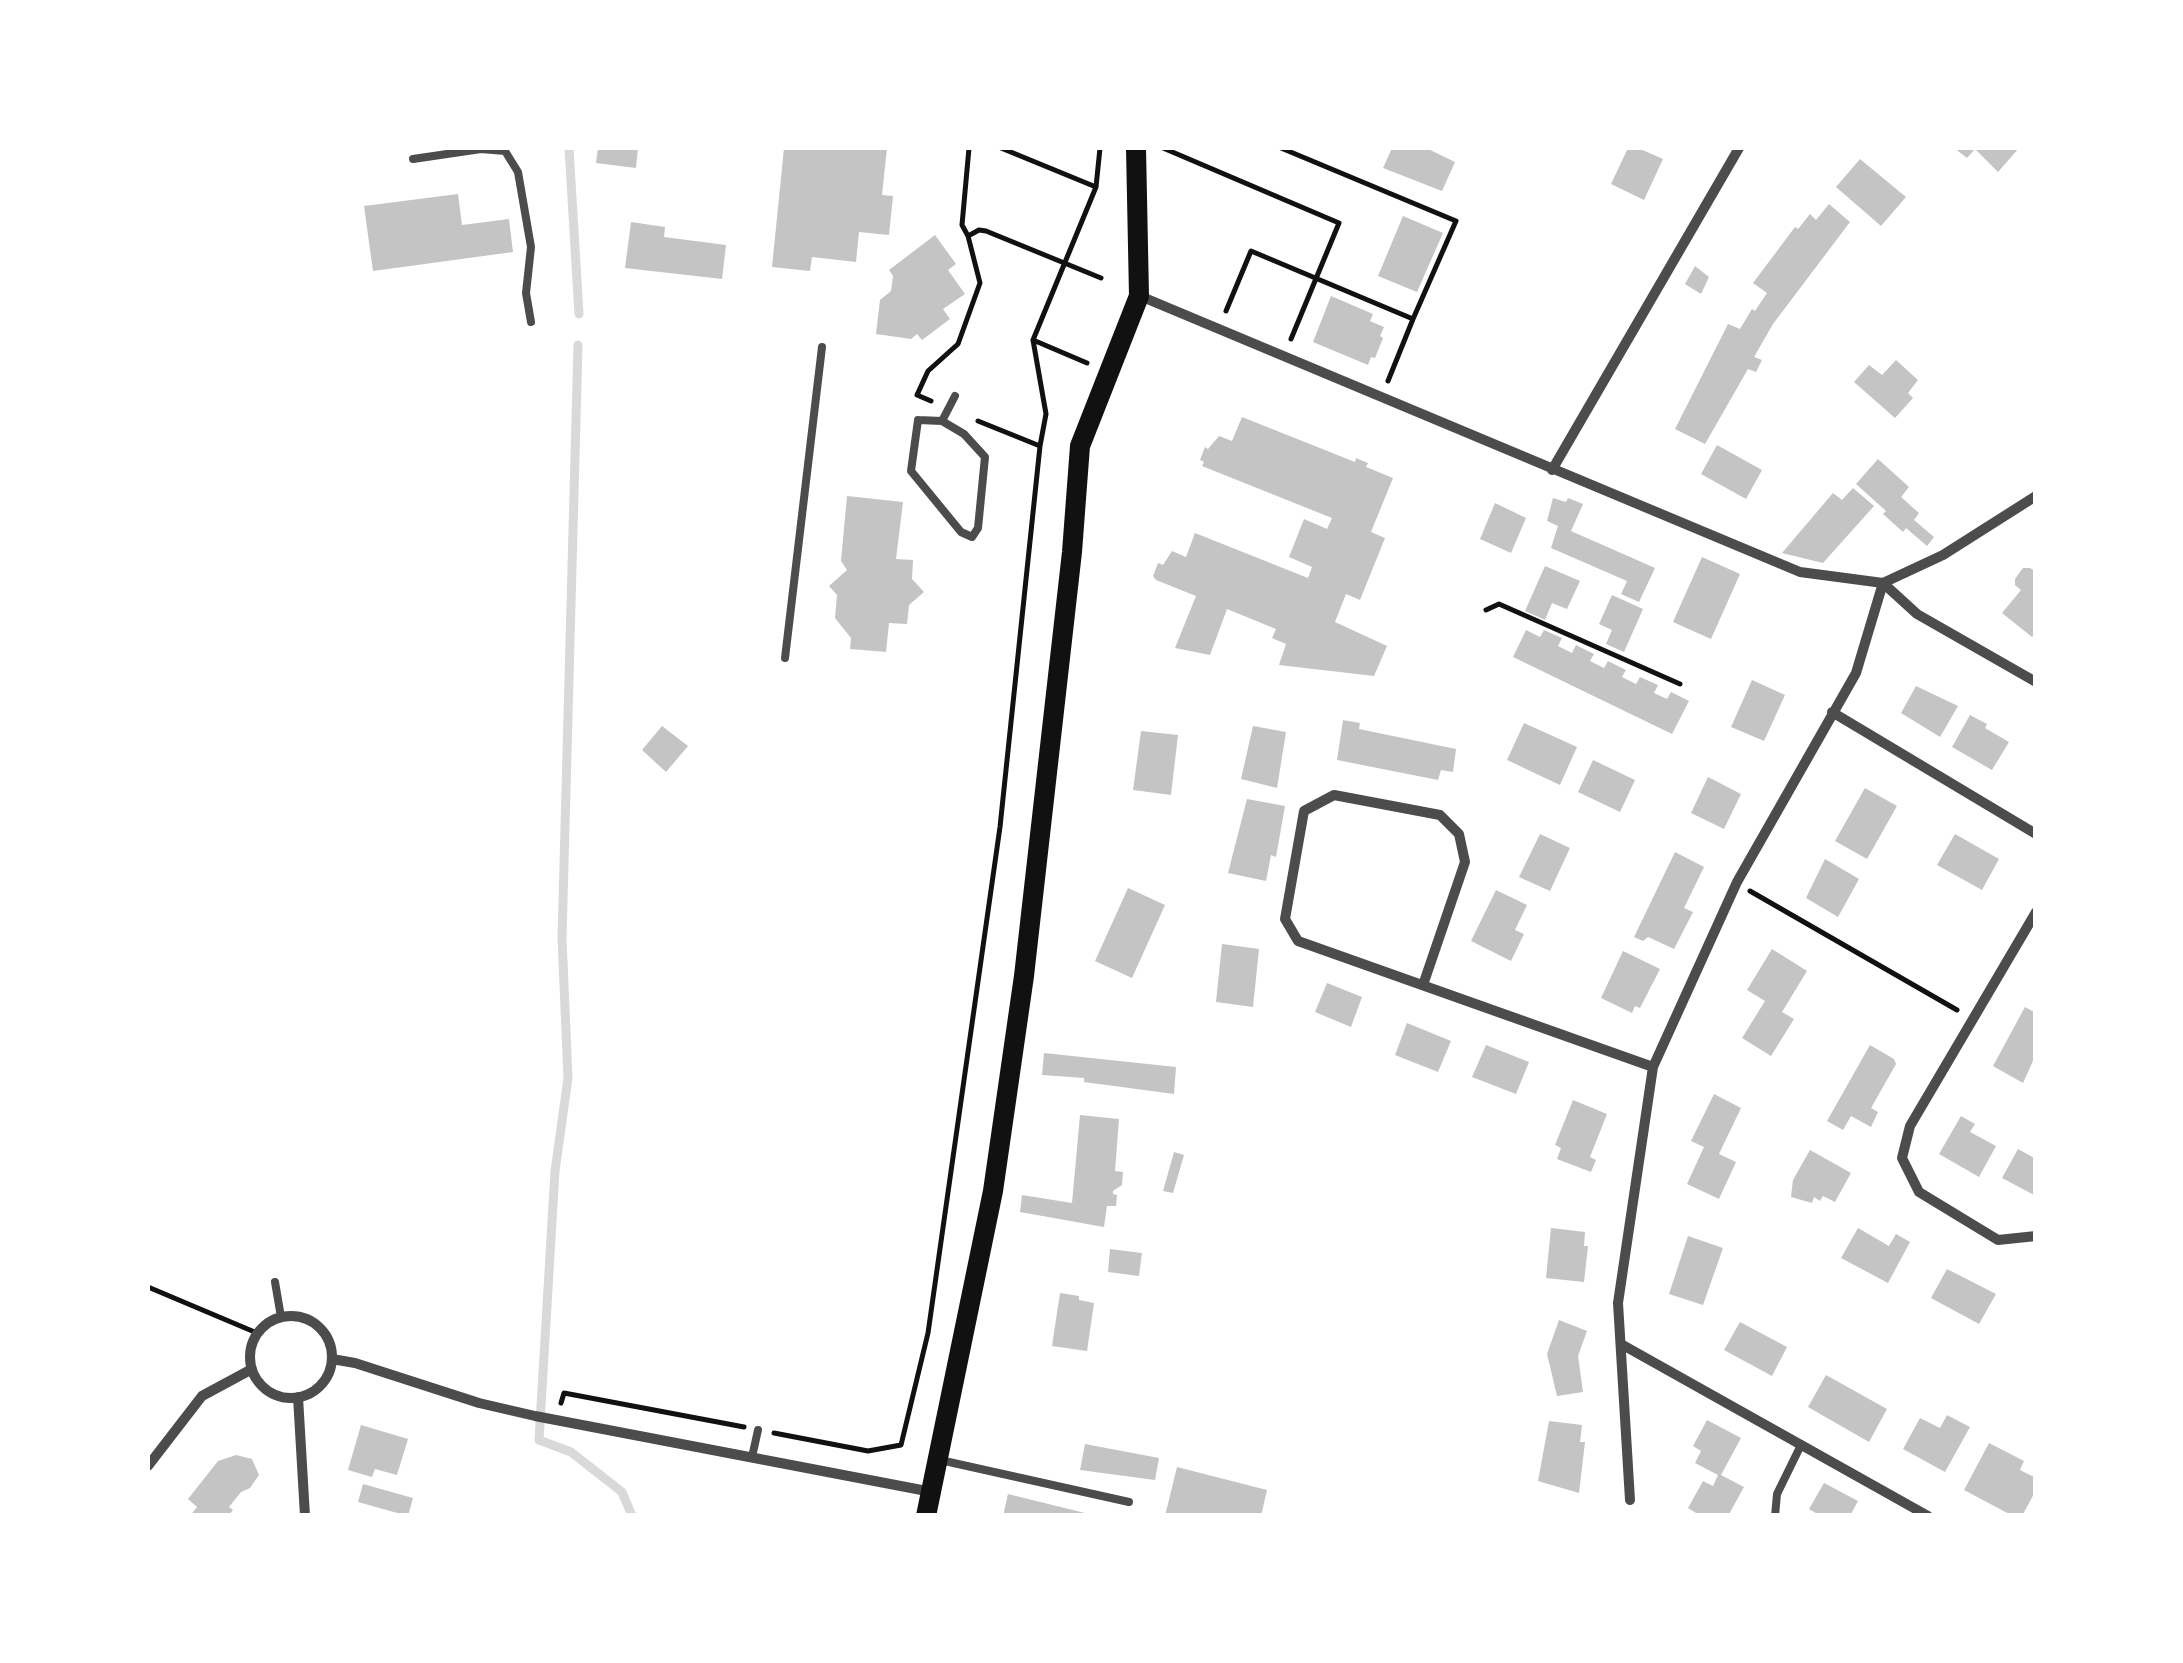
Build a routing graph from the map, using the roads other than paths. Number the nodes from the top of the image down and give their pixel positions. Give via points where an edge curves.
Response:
1 (1136, 148) edge
2 (1739, 148) edge
3 (412, 159) dead end
4 (1139, 296) junction
5 (532, 322) dead end
6 (822, 347) dead end
7 (955, 396) dead end
8 (942, 421) junction
9 (1552, 470) junction
10 (2036, 496) edge
11 (1884, 582) junction
12 (785, 658) dead end
13 (2036, 682) edge
14 (1832, 712) junction
15 (2036, 834) edge
16 (2036, 912) edge
17 (1423, 985) junction
18 (1652, 1067) junction
19 (2036, 1236) edge
20 (275, 1282) dead end
21 (281, 1317) junction
22 (1621, 1344) junction
23 (332, 1360) junction
24 (252, 1369) junction
25 (298, 1397) junction
26 (758, 1430) road end
27 (1801, 1445) junction
28 (752, 1458) junction
29 (940, 1460) junction
30 (148, 1466) edge
31 (933, 1492) junction
32 (1630, 1500) dead end
33 (1129, 1502) dead end
34 (305, 1516) edge
35 (926, 1516) edge
36 (1775, 1516) edge
37 (1928, 1516) edge

1 - 4 main road
2 - 9 street
3 - 5 lane via 505,151 518,172 531,247 526,293
4 - 9 street
4 - 29 main road via 1080,446 1024,976 993,1192
6 - 12 lane
7 - 8 lane
8 - 8 lane via 918,420 911,471 972,537 984,457
9 - 11 street via 1800,572
10 - 11 street via 1944,554
11 - 13 street via 1917,614
11 - 14 street via 1856,673
14 - 15 street
14 - 18 street via 1737,882
16 - 19 street via 1910,1126 1902,1158 1919,1192 1998,1240
17 - 17 street via 1298,941 1285,919 1304,811 1334,795 1440,815 1459,834 1465,862
17 - 18 street
18 - 22 street via 1618,1304
20 - 21 lane
21 - 23 street via 317,1326
21 - 24 street via 257,1334
22 - 27 street
22 - 32 street
23 - 25 street via 321,1384
23 - 28 street via 535,1416 553,1414
24 - 25 street via 265,1389
24 - 30 street via 202,1396
25 - 34 street
26 - 28 lane
27 - 36 lane via 1776,1494
27 - 37 street
28 - 31 street
29 - 31 main road
29 - 33 lane
31 - 35 main road

